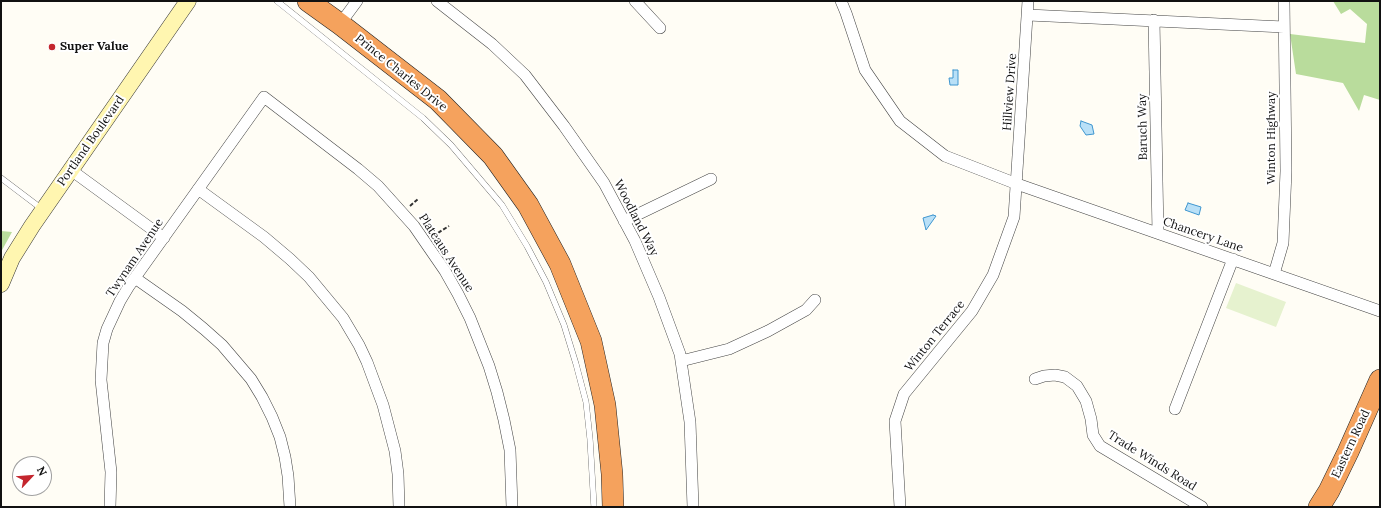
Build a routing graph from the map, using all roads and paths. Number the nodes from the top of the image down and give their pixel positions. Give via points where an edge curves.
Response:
1 (188, 1) edge
2 (277, 1) edge
3 (308, 1) edge
4 (356, 1) edge
5 (436, 1) edge
6 (635, 1) edge
7 (841, 1) edge
8 (1028, 1) edge
9 (1284, 1) edge
10 (1028, 15) junction
11 (1154, 20) junction
12 (340, 24) junction
13 (1284, 27) junction
14 (660, 28) dead end
15 (264, 97) joint
16 (71, 170) junction
17 (1, 178) edge
18 (711, 179) dead end
19 (1017, 184) junction
20 (198, 189) junction
21 (43, 210) junction
22 (624, 221) junction
23 (449, 226) dead end
24 (1158, 233) junction
25 (164, 238) junction
26 (425, 242) junction
27 (1233, 259) junction
28 (1274, 274) junction
29 (135, 278) junction
30 (1, 284) edge
31 (815, 300) dead end
32 (1380, 310) edge
33 (681, 361) junction
34 (1035, 379) dead end
35 (1380, 380) edge
36 (1174, 409) dead end
37 (110, 507) edge
38 (290, 507) edge
39 (400, 507) edge
40 (512, 507) edge
41 (594, 507) edge
42 (613, 507) edge
43 (693, 507) edge
44 (900, 507) edge
45 (1202, 507) edge
46 (1319, 507) edge

1 - 16 street, Portland Boulevard
2 - 41 lane via 423,118 451,145 502,205 528,246 564,325 586,402
3 - 12 highway, Prince Charles Drive
4 - 12 street
5 - 22 street, Woodland Way via 492,44 525,75 604,183
6 - 14 street
7 - 19 street, Chancery Lane via 865,70 900,121 945,156
8 - 10 street, Hillview Drive
9 - 13 street, Winton Highway
10 - 11 street
10 - 19 street, Hillview Drive
11 - 13 street
11 - 24 street, Baruch Way
12 - 42 highway, Prince Charles Drive via 438,100 493,156 528,205 560,264 591,341 605,404
13 - 28 street, Winton Highway via 1284,227 1283,243
15 - 20 street, Twynam Avenue
15 - 26 street, Plateaus Avenue via 378,186 396,204
16 - 21 street, Portland Boulevard
16 - 25 street
17 - 21 lane
18 - 22 street
19 - 24 street, Chancery Lane
19 - 44 street, Winton Terrace via 1014,217 993,275 972,312 904,394 895,421
20 - 25 street, Twynam Avenue
20 - 39 street via 290,259 309,277 343,318 367,362 383,405 395,451
21 - 30 street, Portland Boulevard via 12,258
22 - 33 street, Woodland Way via 659,296
23 - 26 path
24 - 27 street, Chancery Lane
25 - 29 street, Twynam Avenue
26 - 40 street, Plateaus Avenue via 458,294 489,366 510,450
27 - 28 street, Chancery Lane
27 - 36 street
28 - 32 street, Chancery Lane
29 - 37 street, Twynam Avenue via 113,315 103,343 101,361 110,472
29 - 38 street via 204,329 237,361 250,379 280,437 288,476
31 - 33 street via 806,310 768,331 728,349
33 - 43 street, Woodland Way via 690,422
34 - 45 street, Trade Winds Road via 1055,374 1065,377 1077,386 1086,401 1093,435 1100,446
35 - 46 highway, Eastern Road via 1345,459

